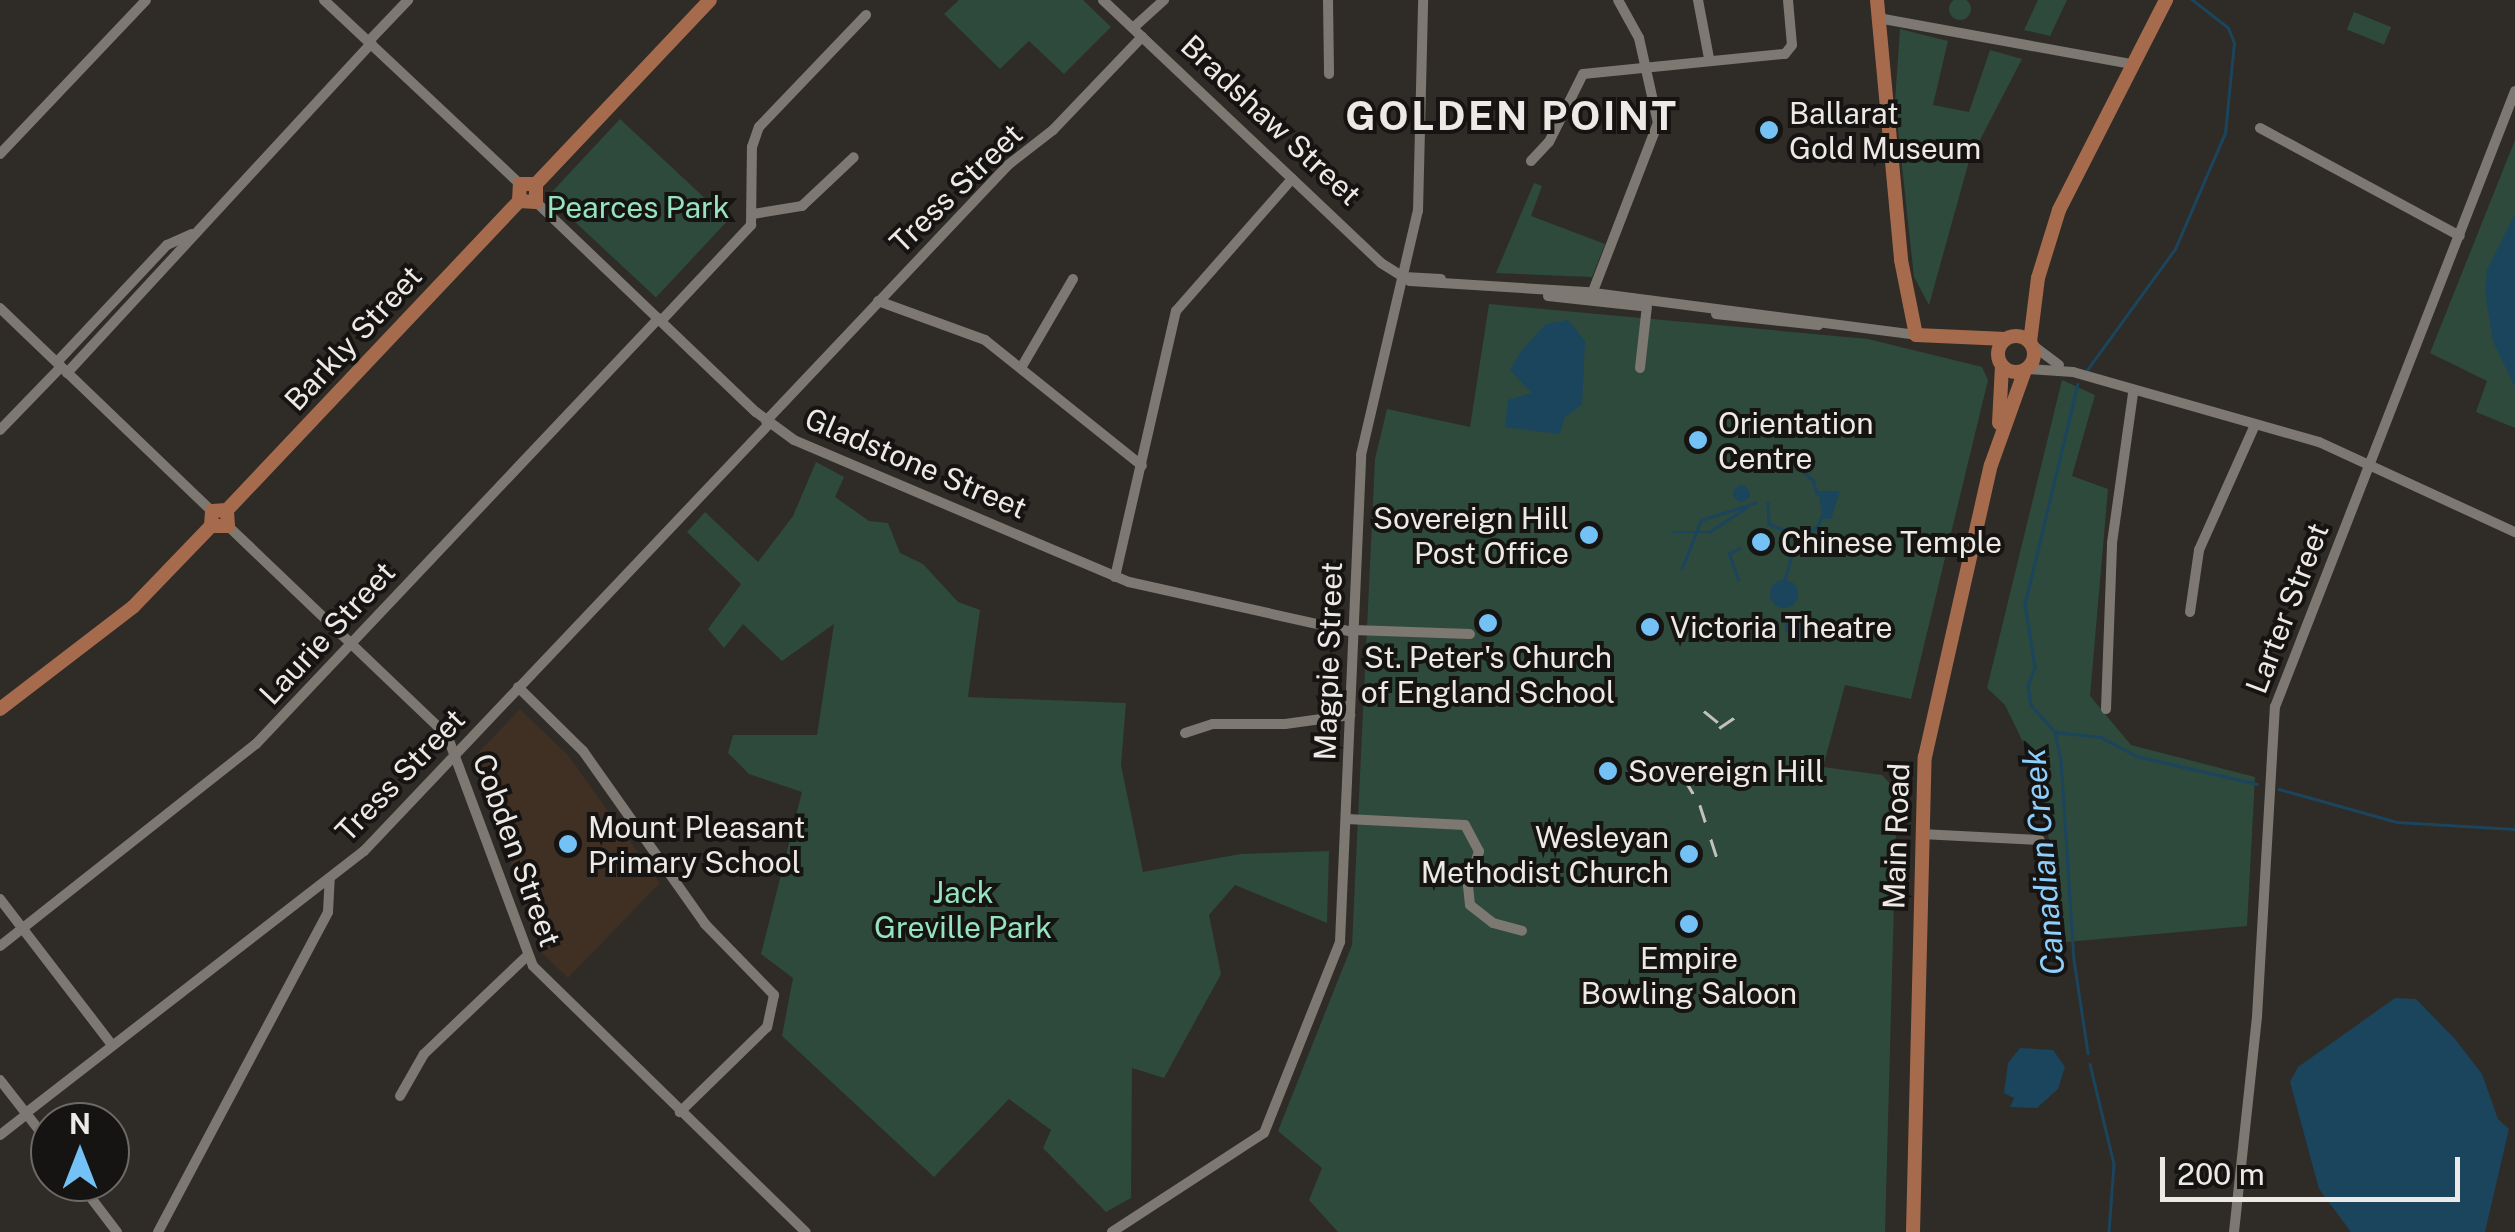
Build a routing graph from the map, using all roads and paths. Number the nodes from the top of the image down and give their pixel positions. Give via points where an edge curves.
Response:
1 (146, 0) edge
2 (324, 0) edge
3 (408, 0) edge
4 (710, 0) edge
5 (1104, 0) edge
6 (1164, 0) edge
7 (1328, 0) edge
8 (1423, 0) edge
9 (1618, 0) edge
10 (1698, 0) edge
11 (1788, 0) edge
12 (1877, 0) edge
13 (2166, 0) edge
14 (866, 15) dead end
15 (1878, 18) junction
16 (1132, 28) junction
17 (1142, 37) junction
18 (370, 42) junction
19 (1709, 58) junction
20 (2132, 64) junction
21 (1646, 67) junction
22 (1330, 74) dead end
23 (2515, 91) edge
24 (2260, 128) dead end
25 (0, 154) edge
26 (854, 158) dead end
27 (1531, 161) dead end
28 (1292, 179) junction
29 (520, 184) junction
30 (536, 184) junction
31 (519, 202) junction
32 (536, 202) junction
33 (753, 214) junction
34 (2460, 236) junction
35 (1402, 278) junction
36 (2038, 278) junction
37 (1073, 280) dead end
38 (1591, 297) junction
39 (878, 302) junction
40 (1647, 306) junction
41 (1666, 306) junction
42 (0, 308) edge
43 (660, 320) junction
44 (1919, 335) junction
45 (2007, 338) junction
46 (2031, 343) junction
47 (2002, 366) junction
48 (62, 367) junction
49 (1021, 368) junction
50 (1640, 368) dead end
51 (2026, 369) junction
52 (2073, 372) junction
53 (2134, 392) junction
54 (767, 422) junction
55 (2254, 425) junction
56 (0, 430) edge
57 (1996, 449) junction
58 (2370, 462) junction
59 (1142, 466) junction
60 (220, 518) junction
61 (2515, 532) edge
62 (1115, 576) junction
63 (2190, 612) dead end
64 (1353, 631) junction
65 (1470, 634) dead end
66 (352, 643) junction
67 (518, 687) junction
68 (0, 709) edge
69 (2106, 709) dead end
70 (1350, 715) junction
71 (1185, 734) dead end
72 (456, 755) junction
73 (1347, 819) junction
74 (1922, 834) junction
75 (2040, 840) dead end
76 (330, 879) junction
77 (0, 899) edge
78 (22, 927) junction
79 (1522, 931) dead end
80 (0, 946) edge
81 (526, 957) junction
82 (112, 1045) junction
83 (0, 1080) edge
84 (400, 1096) dead end
85 (680, 1112) junction
86 (26, 1113) junction
87 (30, 1118) edge
88 (0, 1134) edge
89 (95, 1202) edge
90 (118, 1232) edge
91 (158, 1232) edge
92 (806, 1232) edge
93 (1112, 1232) edge
94 (1913, 1232) edge
95 (2234, 1232) edge

1 - 25 street
2 - 18 street
3 - 18 street
4 - 30 main road
5 - 16 street, Bradshaw Street
6 - 16 street
7 - 22 street
8 - 35 street, Magpie Street via 1418,201
9 - 21 street
10 - 19 street
11 - 19 street via 1788,52
12 - 15 main road
13 - 20 main road
14 - 33 street via 756,130
15 - 20 street
15 - 44 main road via 1901,260
16 - 17 street, Bradshaw Street
17 - 28 street, Bradshaw Street
17 - 39 street, Tress Street
18 - 29 street
18 - 48 street via 197,232 167,244
19 - 21 street
20 - 36 main road via 2068,189
21 - 27 street via 1579,77 1551,140
21 - 38 street via 1656,130
23 - 34 street, Larter Street
24 - 34 street
26 - 33 street via 807,204
28 - 35 street, Bradshaw Street
28 - 59 street via 1176,312
29 - 30 main road
29 - 31 main road
30 - 32 main road
31 - 32 main road
31 - 60 main road, Barkly Street
32 - 43 street, Gladstone Street
33 - 43 street, Laurie Street via 746,232
34 - 58 street, Larter Street
35 - 38 street
35 - 64 street, Magpie Street via 1362,455
36 - 45 main road
36 - 46 main road
37 - 49 street
38 - 40 street
38 - 41 street
39 - 49 street via 980,337
39 - 54 street, Tress Street
40 - 41 street
40 - 50 street
41 - 44 street
42 - 48 street, Cobden Street
43 - 54 street, Gladstone Street
43 - 66 street, Laurie Street
44 - 45 main road
44 - 47 main road
45 - 46 main road
45 - 47 main road, Main Road via 1998,351
46 - 51 main road, Main Road
46 - 52 street
47 - 51 main road
47 - 57 main road, Main Road
48 - 56 street
48 - 60 street, Cobden Street
49 - 59 street
51 - 52 street
51 - 57 main road, Main Road
52 - 53 street
53 - 55 street
53 - 69 street via 2111,552
54 - 62 street, Gladstone Street
54 - 67 street, Tress Street
55 - 58 street
55 - 63 street via 2199,550
57 - 74 main road, Main Road via 1932,703
58 - 61 street
58 - 95 street, Larter Street via 2273,714 2258,1017
59 - 62 street
60 - 66 street, Cobden Street
60 - 68 main road, Barkly Street via 133,607
62 - 64 street, Gladstone Street
64 - 65 street, Gladstone Street
64 - 70 street, Magpie Street
66 - 72 street, Cobden Street via 440,727
66 - 78 street, Laurie Street via 249,750
67 - 72 street, Tress Street
67 - 85 street via 584,750 700,917 770,989 776,1006 770,1023
70 - 71 street via 1213,724
70 - 73 street, Magpie Street
72 - 76 street, Tress Street
72 - 81 street, Cobden Street
73 - 79 street via 1465,825 1479,852 1468,886 1470,905 1492,924
73 - 93 street, Magpie Street via 1340,942 1264,1134
74 - 75 street
74 - 94 main road, Main Road
76 - 82 street, Tress Street
76 - 91 street via 330,908
77 - 78 street
78 - 80 street, Laurie Street
78 - 82 street
81 - 84 street via 424,1054
81 - 85 street, Cobden Street
82 - 86 street, Tress Street
83 - 86 street
85 - 92 street, Cobden Street
86 - 87 street
86 - 88 street, Tress Street
89 - 90 street

